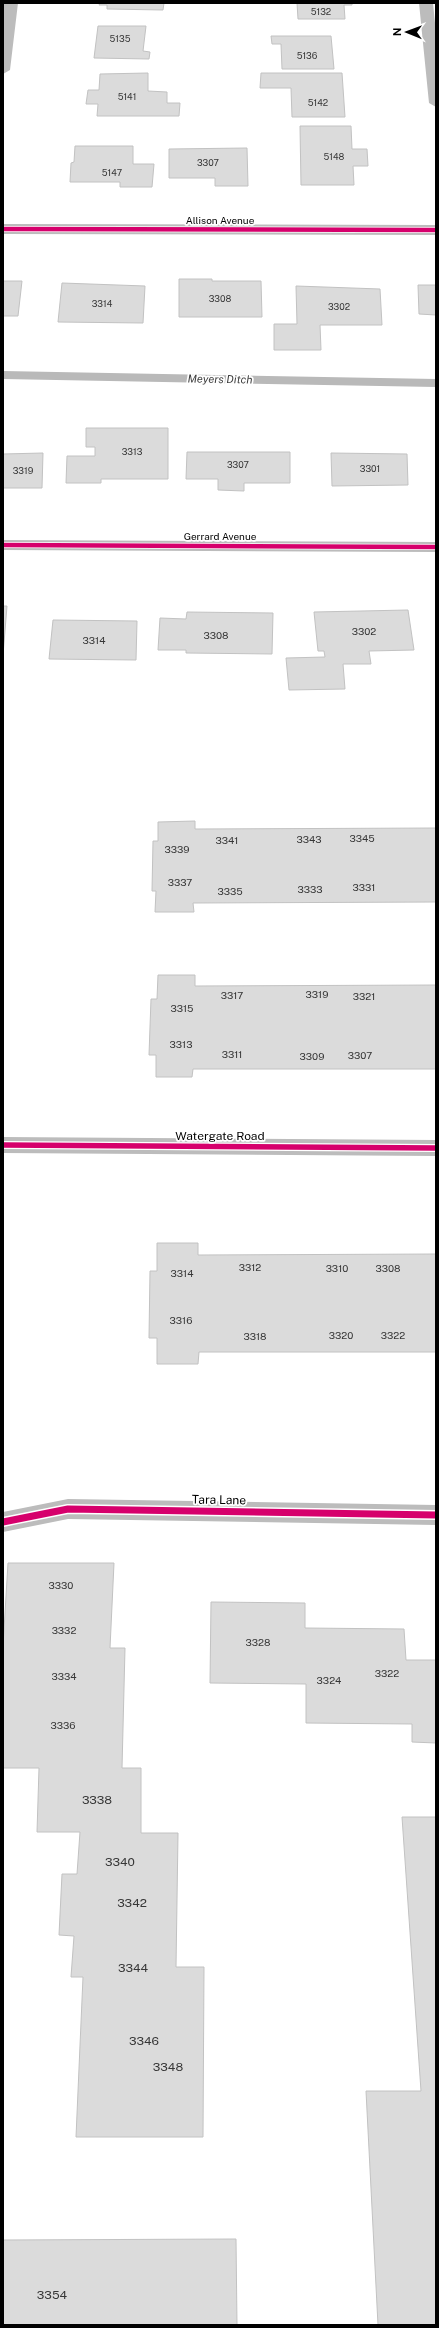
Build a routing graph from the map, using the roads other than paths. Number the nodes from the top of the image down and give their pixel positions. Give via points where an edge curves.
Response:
1 (11, 3) edge
2 (426, 3) edge
3 (3, 70) edge
4 (436, 103) edge
5 (3, 229) edge
6 (436, 230) edge
7 (3, 545) edge
8 (436, 547) edge
9 (3, 1145) edge
10 (436, 1148) edge
11 (436, 1515) edge
12 (3, 1522) edge

1 - 3 street
2 - 4 street
5 - 6 street, Allison Avenue
7 - 8 street, Gerrard Avenue
9 - 10 street, Watergate Road
11 - 12 street, Tara Lane via 68,1509

